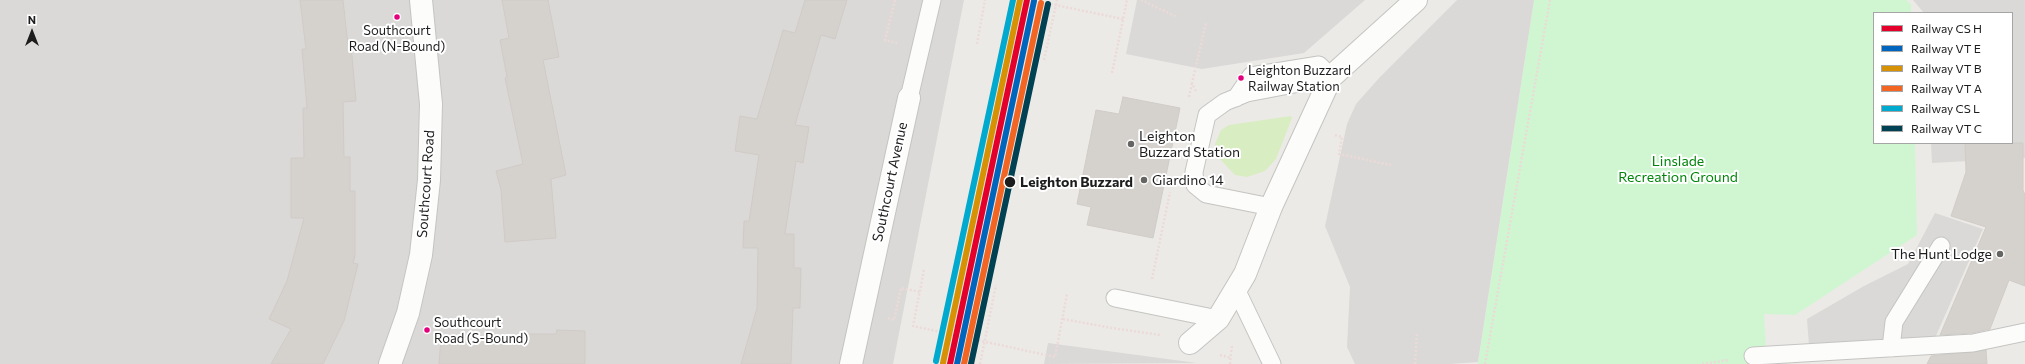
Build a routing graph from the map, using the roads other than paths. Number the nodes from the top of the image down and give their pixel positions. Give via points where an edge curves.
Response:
1 (420, 0) edge
2 (932, 0) edge
3 (1416, 0) edge
4 (1331, 77) junction
5 (909, 98) joint
6 (1271, 207) junction
7 (1941, 246) dead end
8 (1236, 289) junction
9 (1115, 298) dead end
10 (1218, 318) junction
11 (2025, 332) edge
12 (1190, 343) dead end
13 (1891, 348) junction
14 (1753, 356) dead end
15 (390, 364) edge
16 (851, 364) edge
17 (1272, 364) edge

1 - 15 street, Southcourt Road via 431,104 429,180 421,255 408,313
2 - 5 lane, Southcourt Avenue
3 - 4 street
4 - 6 street
4 - 6 lane via 1319,65 1251,76 1236,98 1225,102 1207,115 1194,172 1195,185 1206,194
5 - 16 street, Southcourt Avenue
6 - 8 street via 1245,274
7 - 13 lane via 1894,322
8 - 10 street
8 - 17 lane
9 - 10 lane
10 - 12 street
11 - 13 lane via 1973,343
13 - 14 lane

